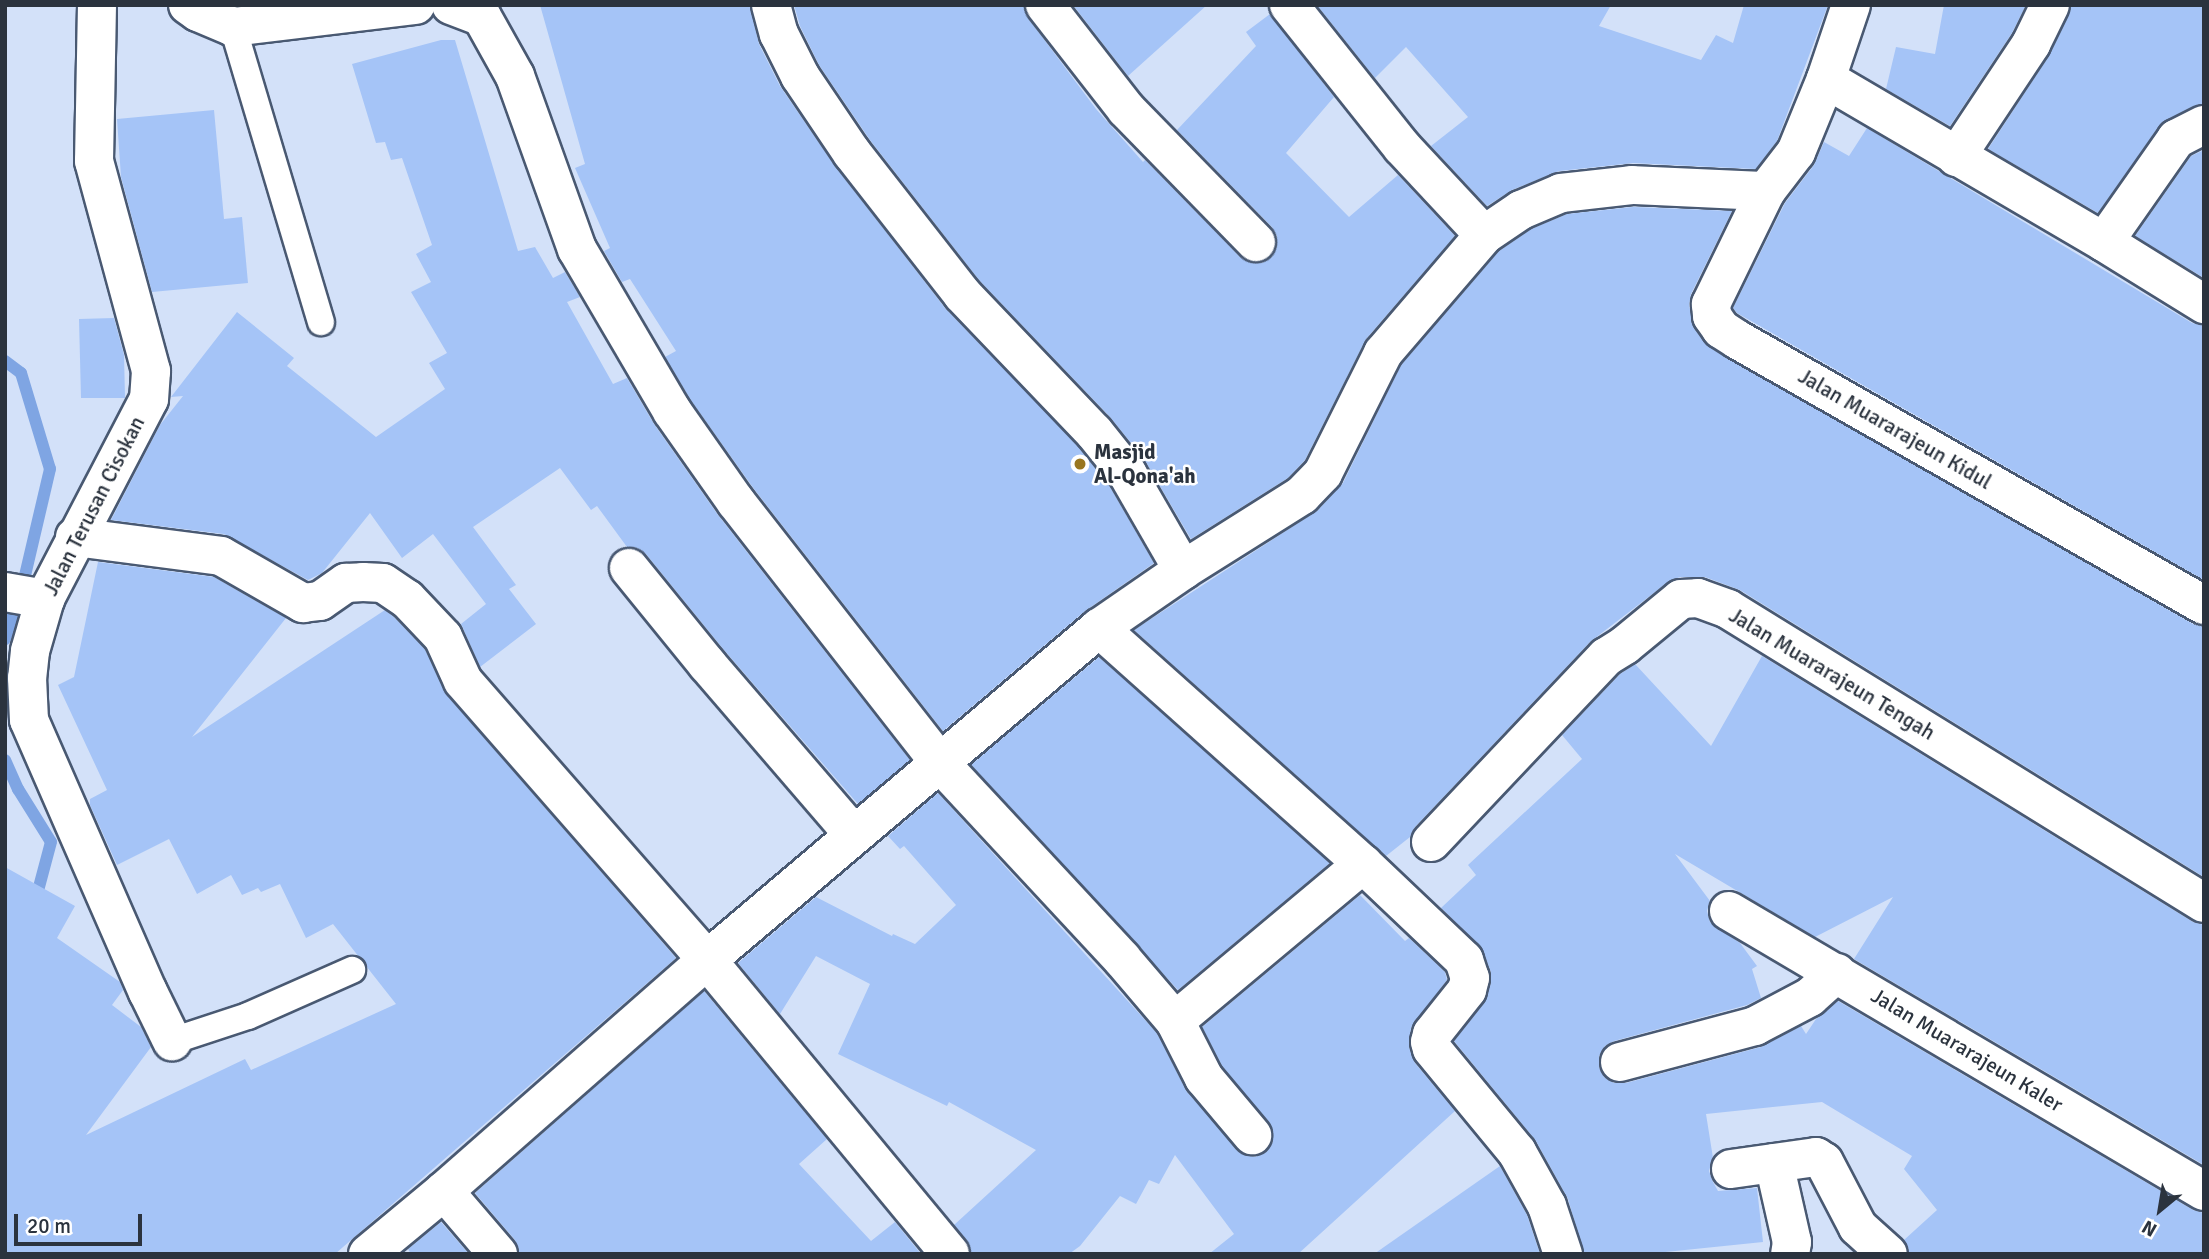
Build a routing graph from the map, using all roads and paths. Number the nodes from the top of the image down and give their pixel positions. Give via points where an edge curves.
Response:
1 (97, 5) edge
2 (188, 5) edge
3 (416, 5) edge
4 (450, 5) edge
5 (771, 5) edge
6 (1045, 5) edge
7 (1289, 5) edge
8 (1851, 5) edge
9 (2050, 5) edge
10 (233, 27) junction
11 (1826, 79) junction
12 (2204, 125) edge
13 (1956, 157) junction
14 (1766, 191) junction
15 (1484, 235) junction
16 (1256, 242) dead end
17 (2104, 242) junction
18 (2204, 304) edge
19 (321, 322) dead end
20 (75, 537) junction
21 (629, 568) dead end
22 (1183, 570) junction
23 (29, 597) edge
24 (2204, 605) edge
25 (1099, 628) junction
26 (940, 763) junction
27 (854, 835) junction
28 (1432, 842) dead end
29 (1363, 864) junction
30 (2204, 903) edge
31 (1728, 911) dead end
32 (707, 960) junction
33 (352, 970) dead end
34 (1808, 995) junction
35 (1175, 1021) junction
36 (172, 1041) joint
37 (1620, 1062) dead end
38 (1252, 1135) dead end
39 (1774, 1163) junction
40 (1731, 1169) dead end
41 (444, 1191) junction
42 (2204, 1191) edge
43 (368, 1254) edge
44 (498, 1254) edge
45 (950, 1254) edge
46 (1563, 1254) edge
47 (1790, 1254) edge
48 (1888, 1254) edge

1 - 20 street, Jalan Terusan Cisokan via 94,161 151,371 149,399 137,427
2 - 10 street
3 - 10 street
4 - 26 street via 482,17 515,76 577,249 673,411 736,502
5 - 22 street via 779,34 800,76 852,153 962,294 1094,432 1127,473
6 - 16 street via 1126,110
7 - 15 street via 1402,147
8 - 11 street, Jalan Muararajeun Kidul
9 - 13 street via 2031,44
10 - 19 lane
11 - 13 street
11 - 14 street, Jalan Muararajeun Kidul via 1796,152
12 - 17 street via 2176,139
13 - 17 street
14 - 15 street via 1632,185 1561,193 1521,210
14 - 24 street, Jalan Muararajeun Kidul via 1711,304 1712,316 1721,329
15 - 22 street via 1383,353 1323,473 1302,495
17 - 18 street
20 - 23 street, Jalan Terusan Cisokan
20 - 32 street via 221,556 303,603 320,601 346,583 383,583 392,588 443,638 463,681
21 - 27 street
22 - 25 street
23 - 36 street, Jalan Terusan Cisokan via 29,720
25 - 26 street
25 - 29 street
26 - 27 street
26 - 35 street
27 - 32 street
28 - 30 street, Jalan Muararajeun Tengah via 1615,651 1681,599 1698,598 1728,609
29 - 35 street
29 - 46 street via 1469,969 1466,990 1430,1042 1517,1152 1547,1206
31 - 34 street, Jalan Muararajeun Kaler
32 - 41 street
32 - 45 street
33 - 36 lane, Jalan Terusan Cisokan via 248,1016
34 - 37 street via 1683,1048
34 - 42 street, Jalan Muararajeun Kaler
35 - 38 street via 1204,1078
39 - 40 street
39 - 47 street via 1792,1242
39 - 48 street via 1816,1157 1824,1162 1858,1227
41 - 43 street
41 - 44 street

